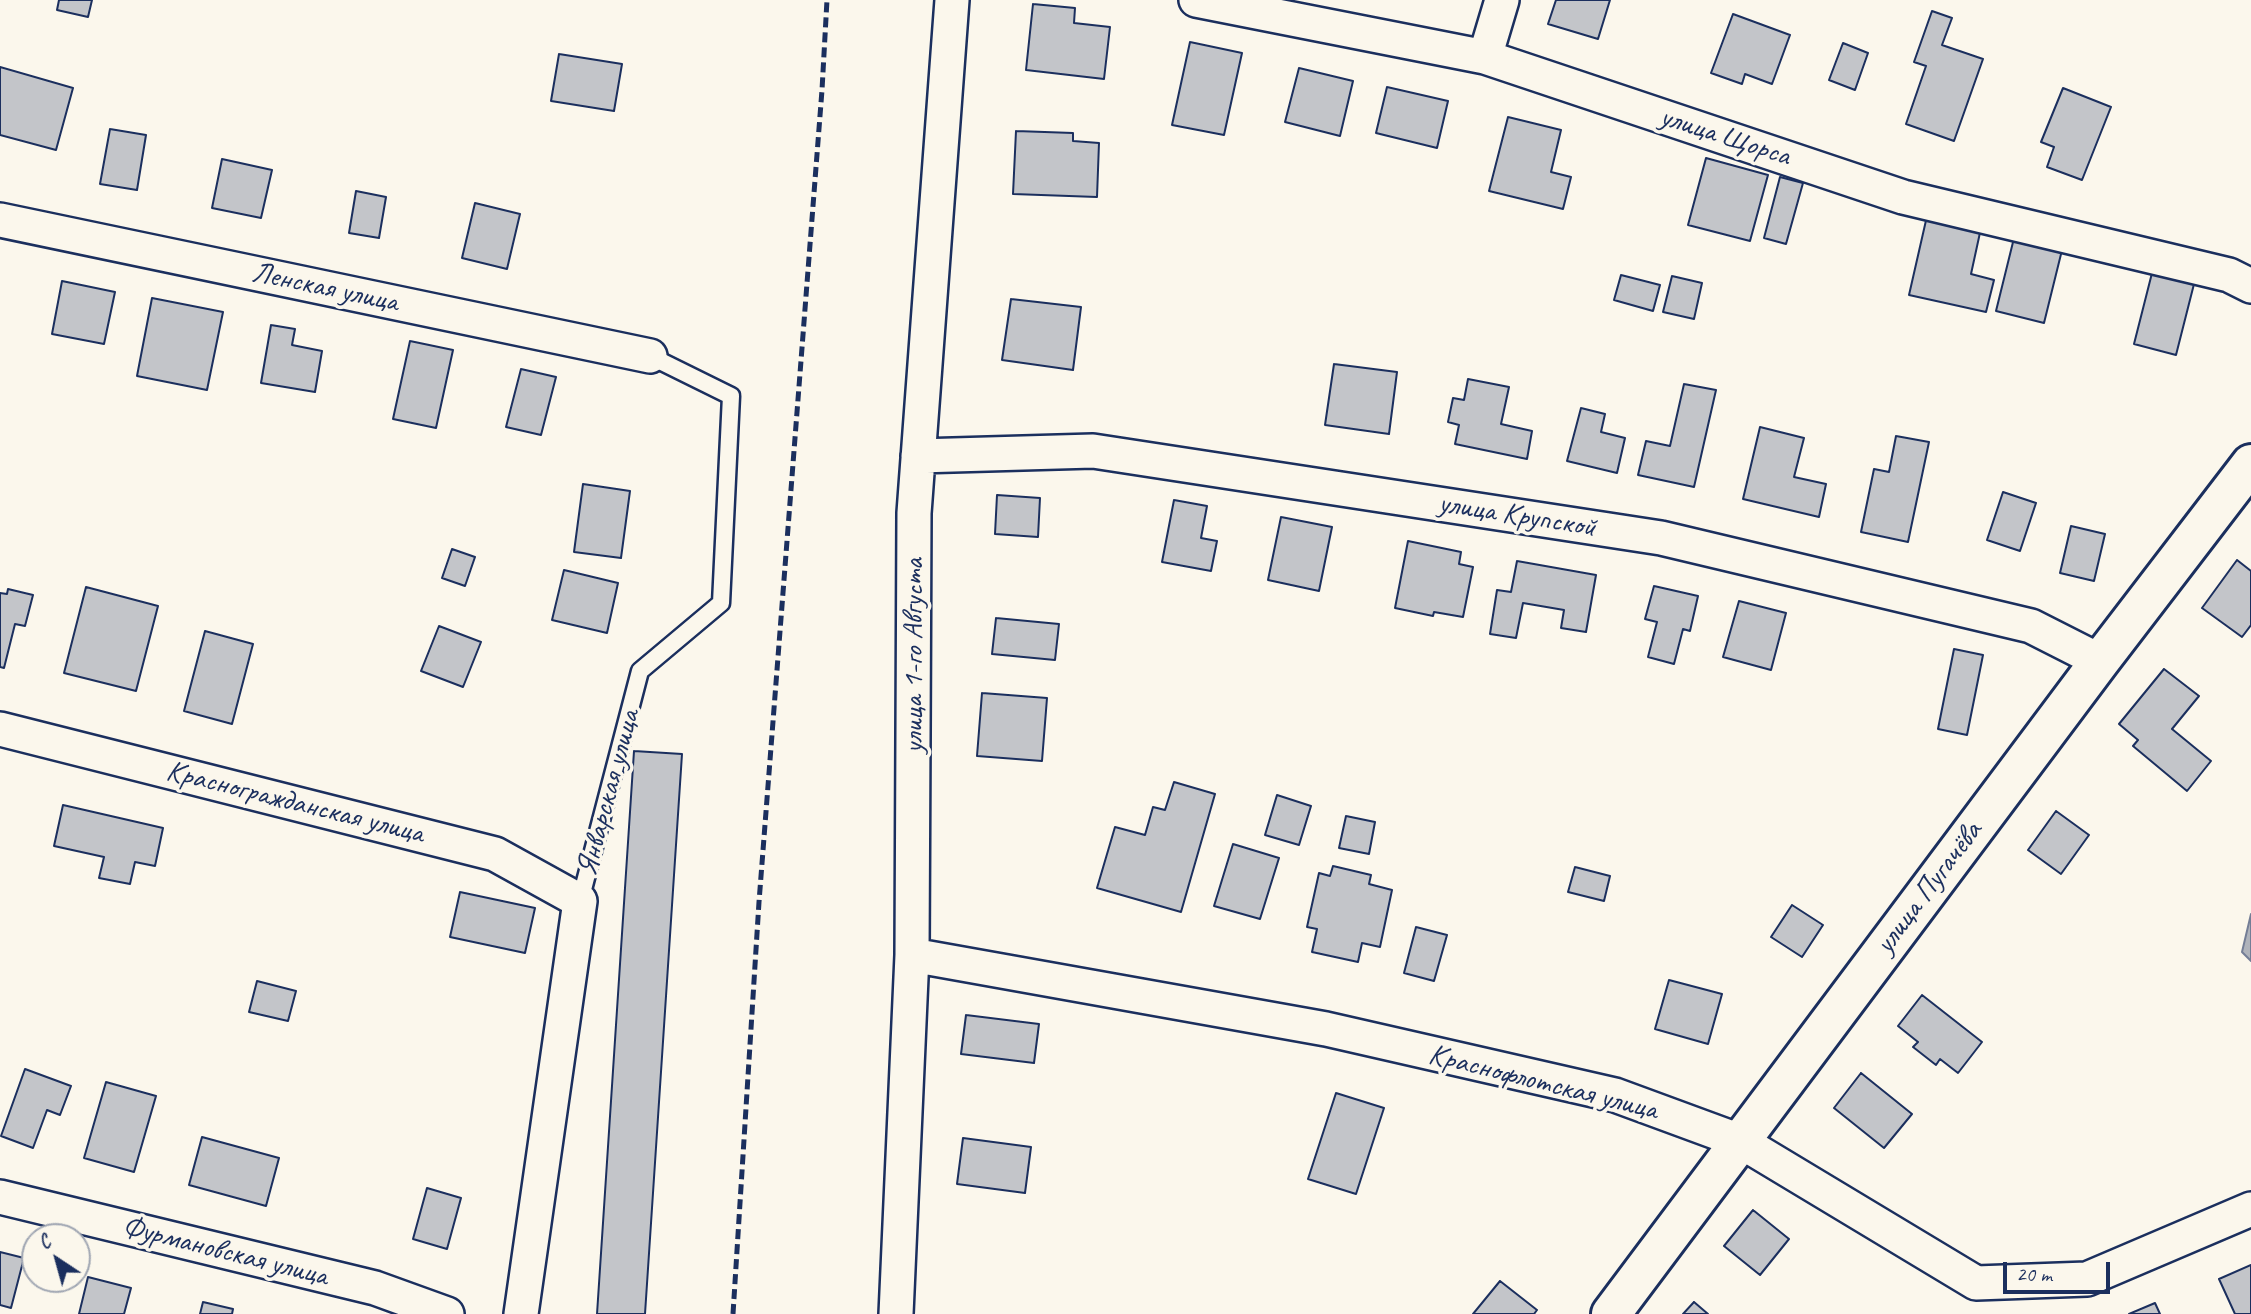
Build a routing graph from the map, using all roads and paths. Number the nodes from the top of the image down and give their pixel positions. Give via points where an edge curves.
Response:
1 (952, 0) edge
2 (1196, 0) edge
3 (1502, 0) edge
4 (1485, 57) junction
5 (0, 220) edge
6 (2251, 286) edge
7 (650, 356) joint
8 (918, 456) junction
9 (2251, 464) edge
10 (2099, 661) junction
11 (0, 729) edge
12 (580, 901) junction
13 (912, 955) junction
14 (1740, 1141) junction
15 (0, 1197) edge
16 (2251, 1209) edge
17 (447, 1314) edge
18 (521, 1314) edge
19 (896, 1314) edge
20 (1611, 1314) edge

1 - 8 street, улица 1-го Августа
2 - 4 street, улица Щорса
3 - 4 street
4 - 6 street, улица Щорса via 1903,197 2229,275
5 - 7 street, Ленская улица
7 - 12 lane, Январская улица via 731,396 721,603 640,671
8 - 10 street, улица Крупской via 1093,451 1661,538 2031,626
8 - 13 street, улица 1-го Августа
9 - 10 street, улица Пугачёва
10 - 14 street, улица Пугачёва
11 - 12 street, Красногражданская улица via 495,854
12 - 18 street, Январская улица
13 - 14 street, Краснофлотская улица via 1326,1029 1615,1095
13 - 19 street, улица 1-го Августа
14 - 16 street, Краснофлотская улица via 1976,1283 2087,1279
14 - 20 street, улица Пугачёва
15 - 17 street, Фурмановская улица via 375,1288

